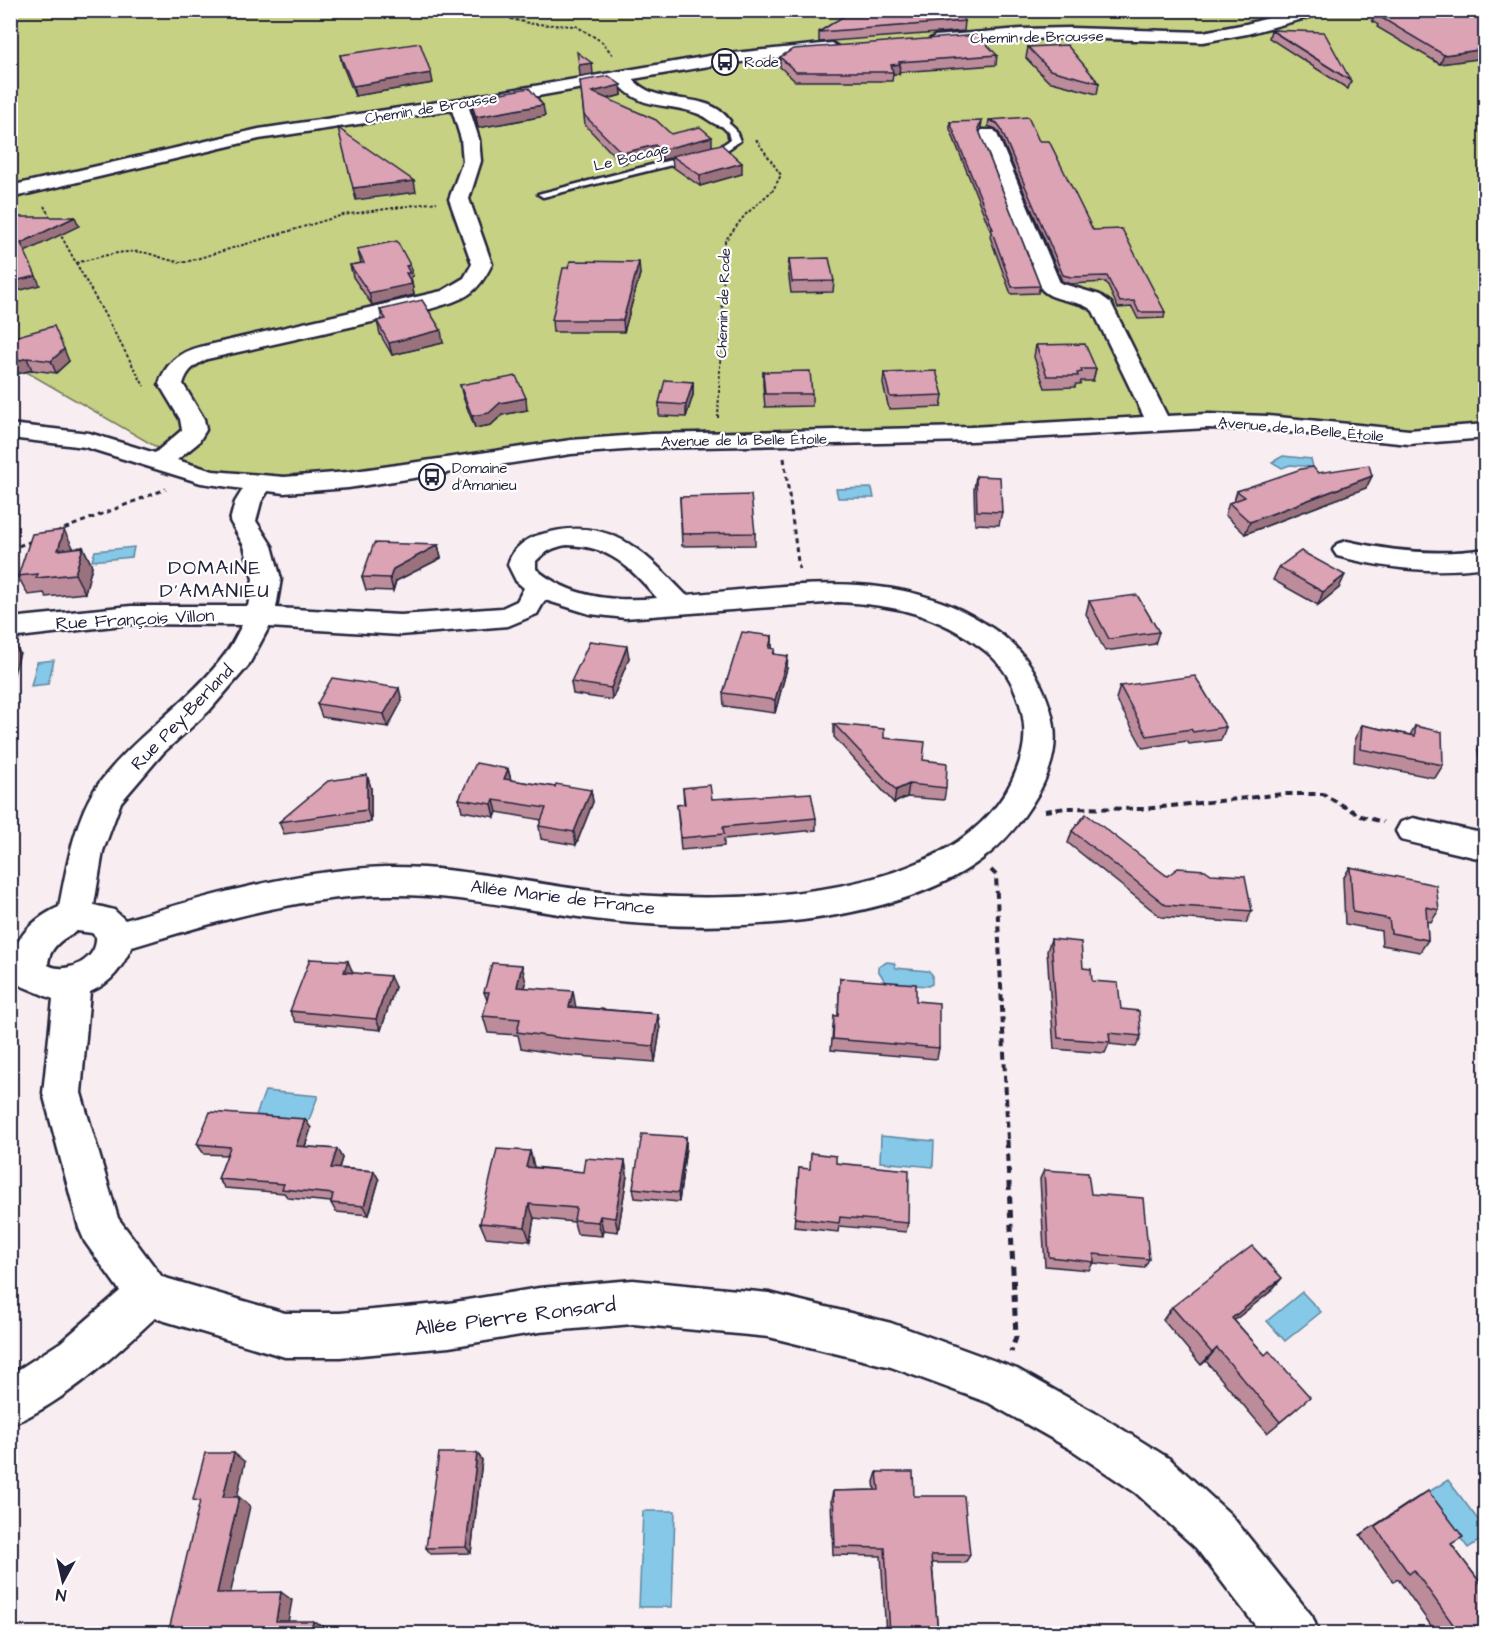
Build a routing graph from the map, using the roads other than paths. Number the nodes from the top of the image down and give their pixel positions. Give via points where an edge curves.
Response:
1 (1319, 10) edge
2 (920, 42) edge
3 (851, 47) edge
4 (621, 76) junction
5 (459, 104) junction
6 (721, 121) joint
7 (984, 139) edge
8 (10, 192) edge
9 (543, 194) dead end
10 (1158, 422) junction
11 (10, 431) edge
12 (1485, 431) edge
13 (159, 462) junction
14 (259, 484) junction
15 (1347, 550) dead end
16 (1485, 558) edge
17 (540, 585) junction
18 (679, 605) junction
19 (260, 617) junction
20 (10, 628) edge
21 (1413, 831) road end
22 (1485, 847) edge
23 (75, 916) junction
24 (117, 938) junction
25 (20, 976) edge
26 (73, 983) junction
27 (149, 1295) junction
28 (10, 1402) edge
29 (1294, 1634) edge

1 - 2 street, Chemin de Brousse via 1203,37 1021,34
3 - 4 street, Chemin de Brousse via 715,60
4 - 5 street, Chemin de Brousse
4 - 6 street via 631,90 651,100 707,110
5 - 8 street, Chemin de Brousse via 259,134
5 - 13 street via 472,161 459,199 482,264 473,282 450,296 422,304 200,354 182,363 173,371 171,384 192,419 194,430
6 - 9 lane, Le Bocage via 732,131 735,141 721,150
7 - 10 street via 1051,287 1087,298 1103,308
10 - 12 street, Avenue de la Belle Étoile via 1268,423 1409,437
10 - 14 street, Avenue de la Belle Étoile via 971,434 571,447 348,480
11 - 13 street, Avenue de la Belle Étoile via 89,440
13 - 14 street, Avenue de la Belle Étoile via 210,478
14 - 19 street, Rue Pey-Berland via 243,521 258,546 267,579
15 - 16 street via 1415,562
17 - 18 street, Allée Marie de France via 589,605 636,609
17 - 18 street, Allée Marie de France via 522,569 528,551 547,541 588,538 615,546 636,561
17 - 19 street via 527,607 508,617 400,625
18 - 24 street, Allée Marie de France via 842,592 934,607 1000,646 1017,663 1038,710 1041,739 1033,775 1005,817 971,850 896,888 765,909 683,911 603,906 434,882 336,884 231,904
19 - 20 street, Rue François Villon via 131,615
19 - 23 street, Rue Pey-Berland via 238,660 198,704 152,745 107,797 86,851
21 - 22 street
23 - 24 street via 99,917 114,929
23 - 25 street via 37,939
24 - 26 street via 115,948 99,969
25 - 26 street via 47,984
26 - 27 street via 62,1093 100,1228
27 - 28 street via 76,1358
27 - 29 street, Allée Pierre Ronsard via 285,1335 340,1335 449,1325 539,1310 633,1302 769,1315 891,1345 1001,1385 1153,1476 1213,1531

